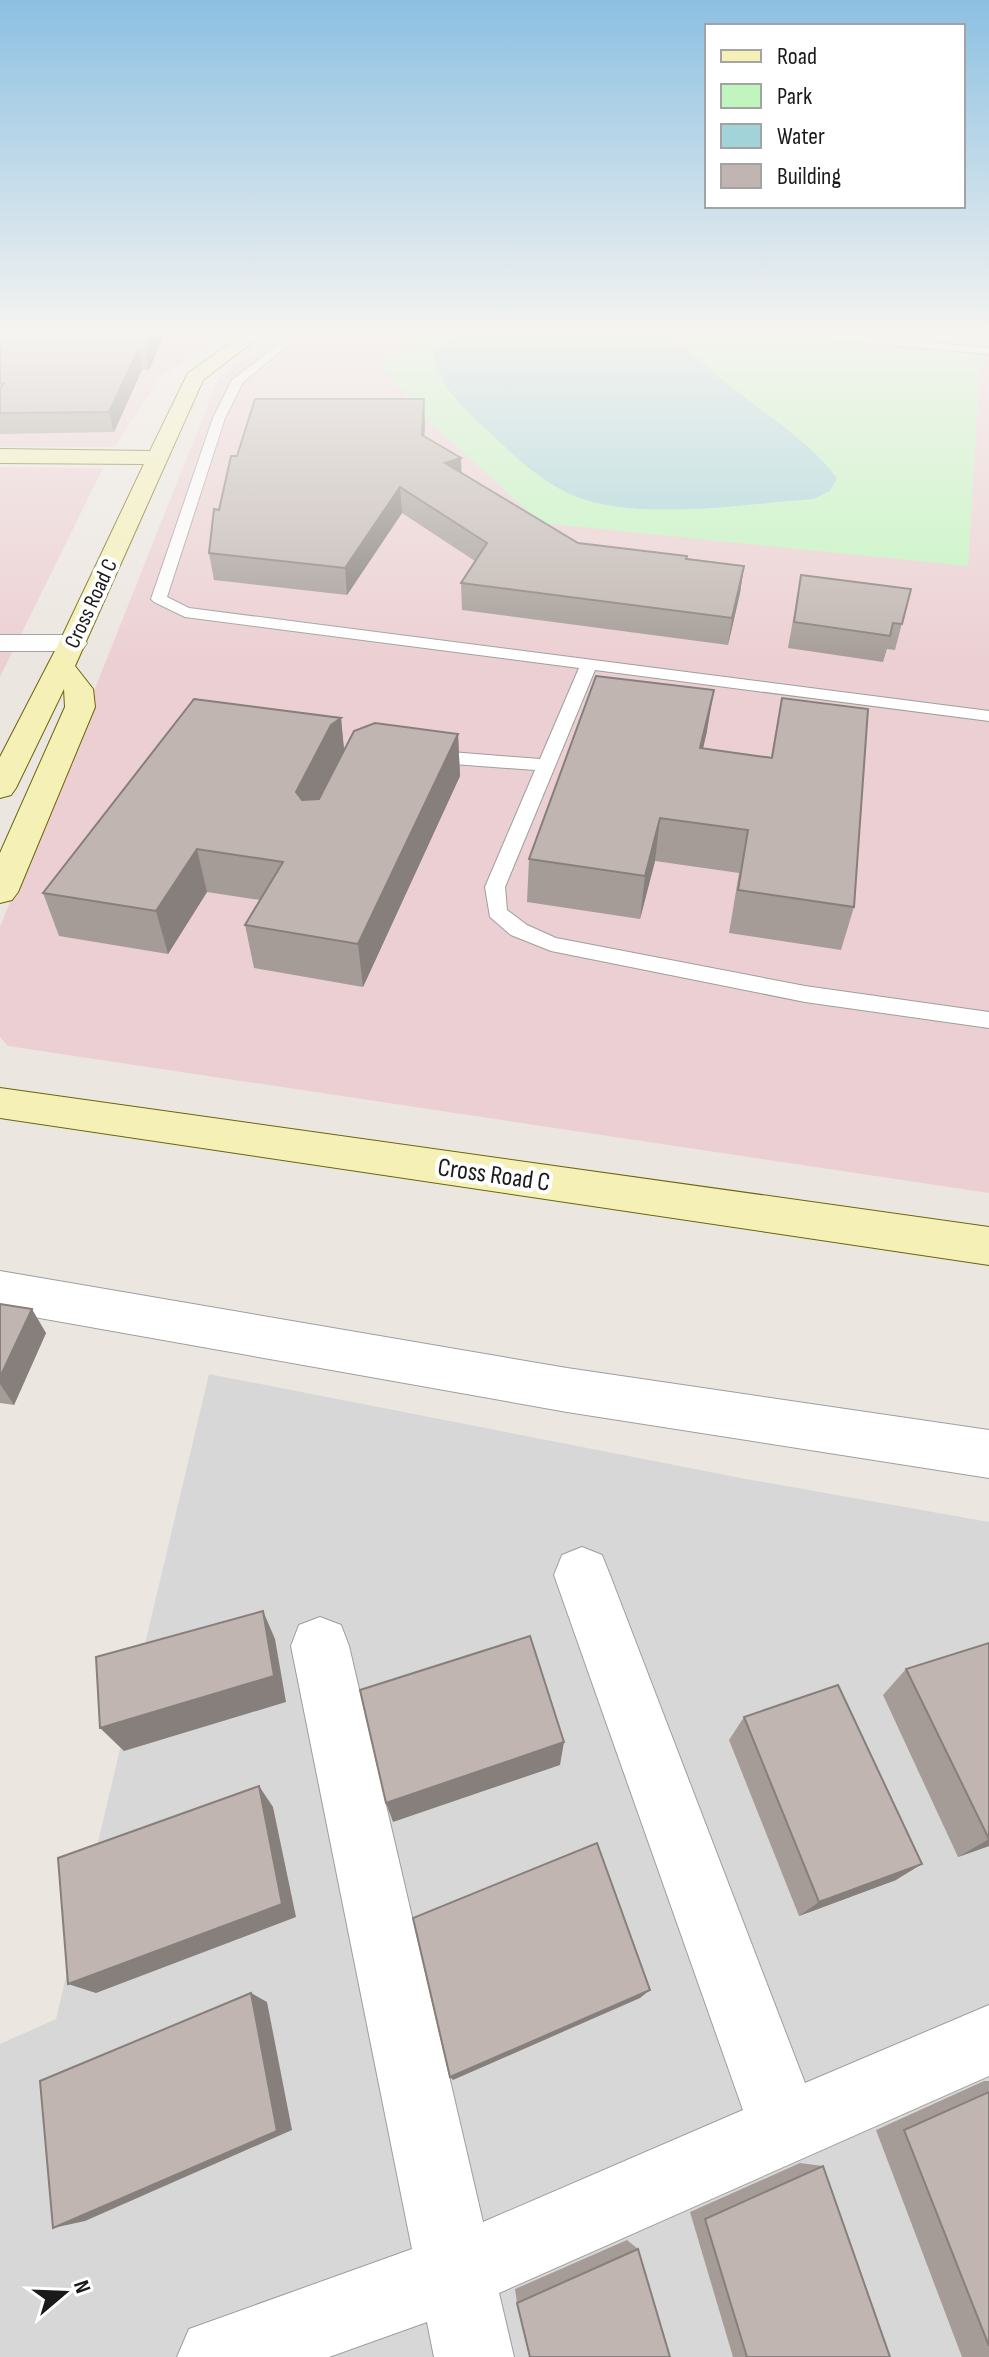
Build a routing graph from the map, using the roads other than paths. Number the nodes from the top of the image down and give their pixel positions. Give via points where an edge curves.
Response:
1 (162, 445) edge
2 (210, 445) edge
3 (0, 456) edge
4 (156, 458) junction
5 (0, 643) edge
6 (590, 663) junction
7 (61, 665) junction
8 (989, 716) edge
9 (400, 754) edge
10 (547, 765) junction
11 (0, 788) edge
12 (0, 892) edge
13 (989, 1020) edge
14 (0, 1103) edge
15 (989, 1246) edge
16 (0, 1291) edge
17 (989, 1454) edge
18 (582, 1575) dead end
19 (320, 1646) dead end
20 (989, 2040) edge
21 (786, 2128) junction
22 (456, 2273) junction
23 (217, 2357) edge
24 (474, 2357) edge

1 - 4 street, Cross Road C
2 - 6 lane via 159,599 185,612
3 - 4 street
4 - 7 street, Cross Road C
5 - 7 street
6 - 8 lane
6 - 10 lane
7 - 11 street
7 - 12 street, Cross Road C via 79,684 80,707
9 - 10 lane
10 - 13 lane via 495,887 497,912 519,930 551,944 805,994
14 - 15 street, Cross Road C
16 - 17 street via 567,1390
18 - 21 street
19 - 22 street
20 - 21 street
21 - 22 street
22 - 23 street
22 - 24 street

